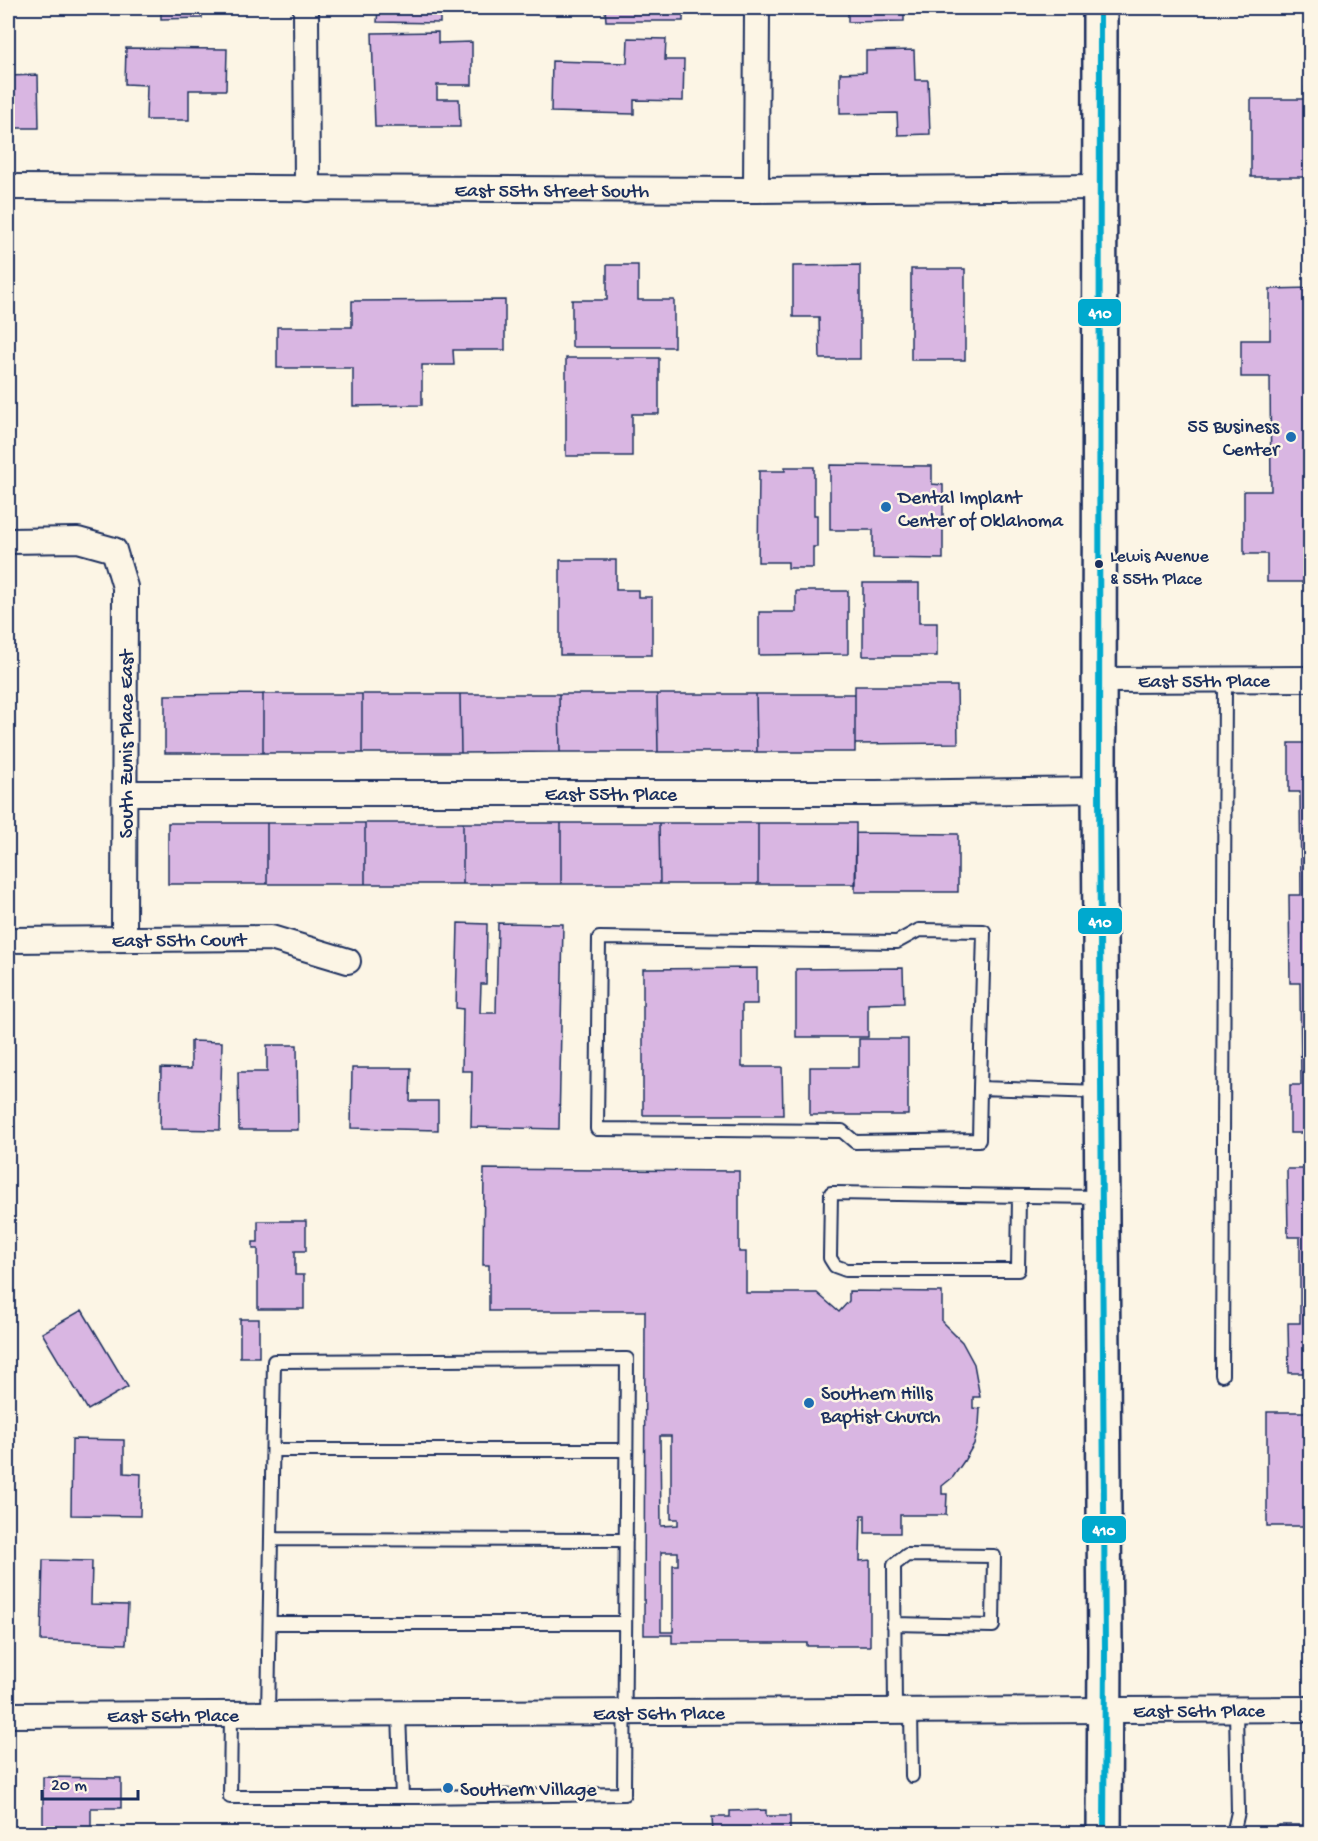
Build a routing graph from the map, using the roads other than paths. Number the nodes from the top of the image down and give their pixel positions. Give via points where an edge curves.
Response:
1 (306, 8) edge
2 (757, 8) edge
3 (1100, 8) edge
4 (8, 187) edge
5 (1098, 188) junction
6 (307, 189) junction
7 (756, 190) junction
8 (8, 541) edge
9 (1311, 679) edge
10 (1099, 680) junction
11 (1225, 680) junction
12 (1098, 789) junction
13 (124, 793) junction
14 (8, 939) edge
15 (124, 939) junction
16 (348, 962) dead end
17 (980, 1088) junction
18 (1102, 1092) junction
19 (1019, 1196) junction
20 (1102, 1197) junction
21 (1222, 1375) dead end
22 (273, 1450) junction
23 (626, 1450) junction
24 (271, 1539) junction
25 (626, 1540) junction
26 (270, 1623) junction
27 (625, 1623) junction
28 (893, 1624) junction
29 (1311, 1708) edge
30 (1105, 1710) junction
31 (1236, 1710) junction
32 (903, 1711) junction
33 (625, 1712) junction
34 (399, 1713) junction
35 (231, 1714) junction
36 (268, 1714) junction
37 (8, 1715) edge
38 (912, 1776) dead end
39 (402, 1797) junction
40 (1104, 1833) edge
41 (1233, 1833) edge

1 - 6 street
2 - 7 street
3 - 5 main road
4 - 6 street, East 55th Street South
5 - 7 street, East 55th Street South
5 - 10 main road
6 - 7 street, East 55th Street South
8 - 13 street, South Zunis Place East via 78,540 114,550 125,587
9 - 11 street, East 55th Place
10 - 11 street, East 55th Place
10 - 12 main road
11 - 21 lane
12 - 13 street, East 55th Place via 876,793
12 - 18 main road
13 - 15 street, South Zunis Place East
14 - 15 street, East 55th Court
15 - 16 street, East 55th Court via 271,938
17 - 17 lane via 984,931 919,930 897,942 599,938 597,1129 842,1131 855,1142 979,1140
17 - 18 lane
18 - 20 main road
19 - 19 lane via 831,1193 830,1258 835,1266 846,1270 1018,1270
19 - 20 lane
20 - 30 main road
22 - 23 lane
22 - 23 lane via 274,1361 627,1359
22 - 24 lane
23 - 25 lane
24 - 25 lane
24 - 26 lane
25 - 27 lane
26 - 27 lane
26 - 36 lane
27 - 33 lane
28 - 28 lane via 993,1626 994,1556 907,1555 894,1565
28 - 32 lane
29 - 31 street, East 56th Place
30 - 31 street, East 56th Place
30 - 32 street, East 56th Place
30 - 40 main road
31 - 41 lane via 1238,1812
32 - 33 street, East 56th Place
32 - 38 lane
33 - 34 street, East 56th Place
33 - 39 lane via 624,1794
34 - 36 street, East 56th Place
34 - 39 lane
35 - 36 street, East 56th Place
35 - 37 street, East 56th Place
35 - 39 lane via 230,1797

